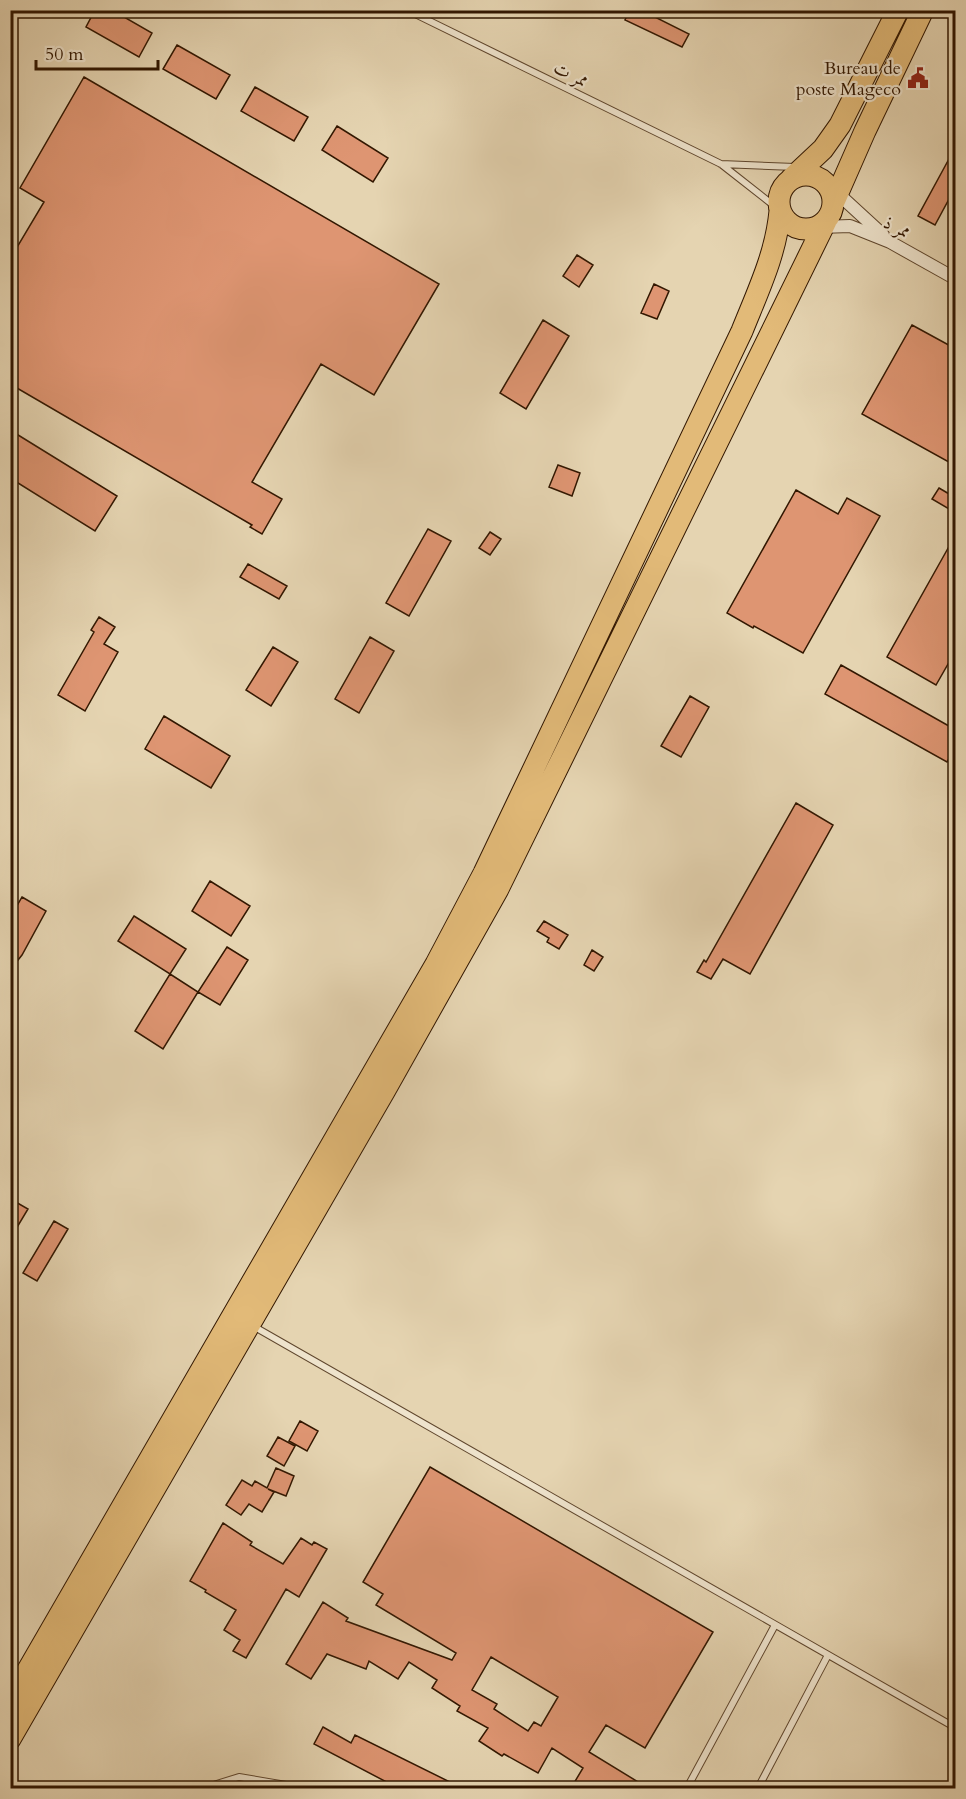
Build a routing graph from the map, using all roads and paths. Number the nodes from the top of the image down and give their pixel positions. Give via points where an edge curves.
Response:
1 (407, 10) edge
2 (898, 10) edge
3 (923, 10) edge
4 (721, 164) junction
5 (820, 198) junction
6 (780, 211) junction
7 (890, 242) junction
8 (956, 279) edge
9 (241, 1319) junction
10 (775, 1625) junction
11 (828, 1655) junction
12 (10, 1701) edge
13 (956, 1728) edge
14 (10, 1739) edge
15 (204, 1788) edge
16 (294, 1788) edge
17 (687, 1788) edge
18 (758, 1788) edge

1 - 4 lane, ممر ت
2 - 5 highway via 840,125 823,149
3 - 5 highway via 865,131
4 - 5 lane, ممر ت
4 - 6 lane, ممر ت
5 - 6 highway via 780,192
5 - 6 highway via 809,230 791,225
5 - 7 street
5 - 7 street, ممر ذ via 850,226
5 - 9 highway via 498,889 385,1090
6 - 9 highway via 772,256 742,331 484,873
7 - 8 street, ممر ذ
9 - 10 lane
9 - 12 highway
9 - 14 highway
10 - 11 lane
10 - 17 lane
11 - 13 lane
11 - 18 lane
15 - 16 lane via 239,1777

